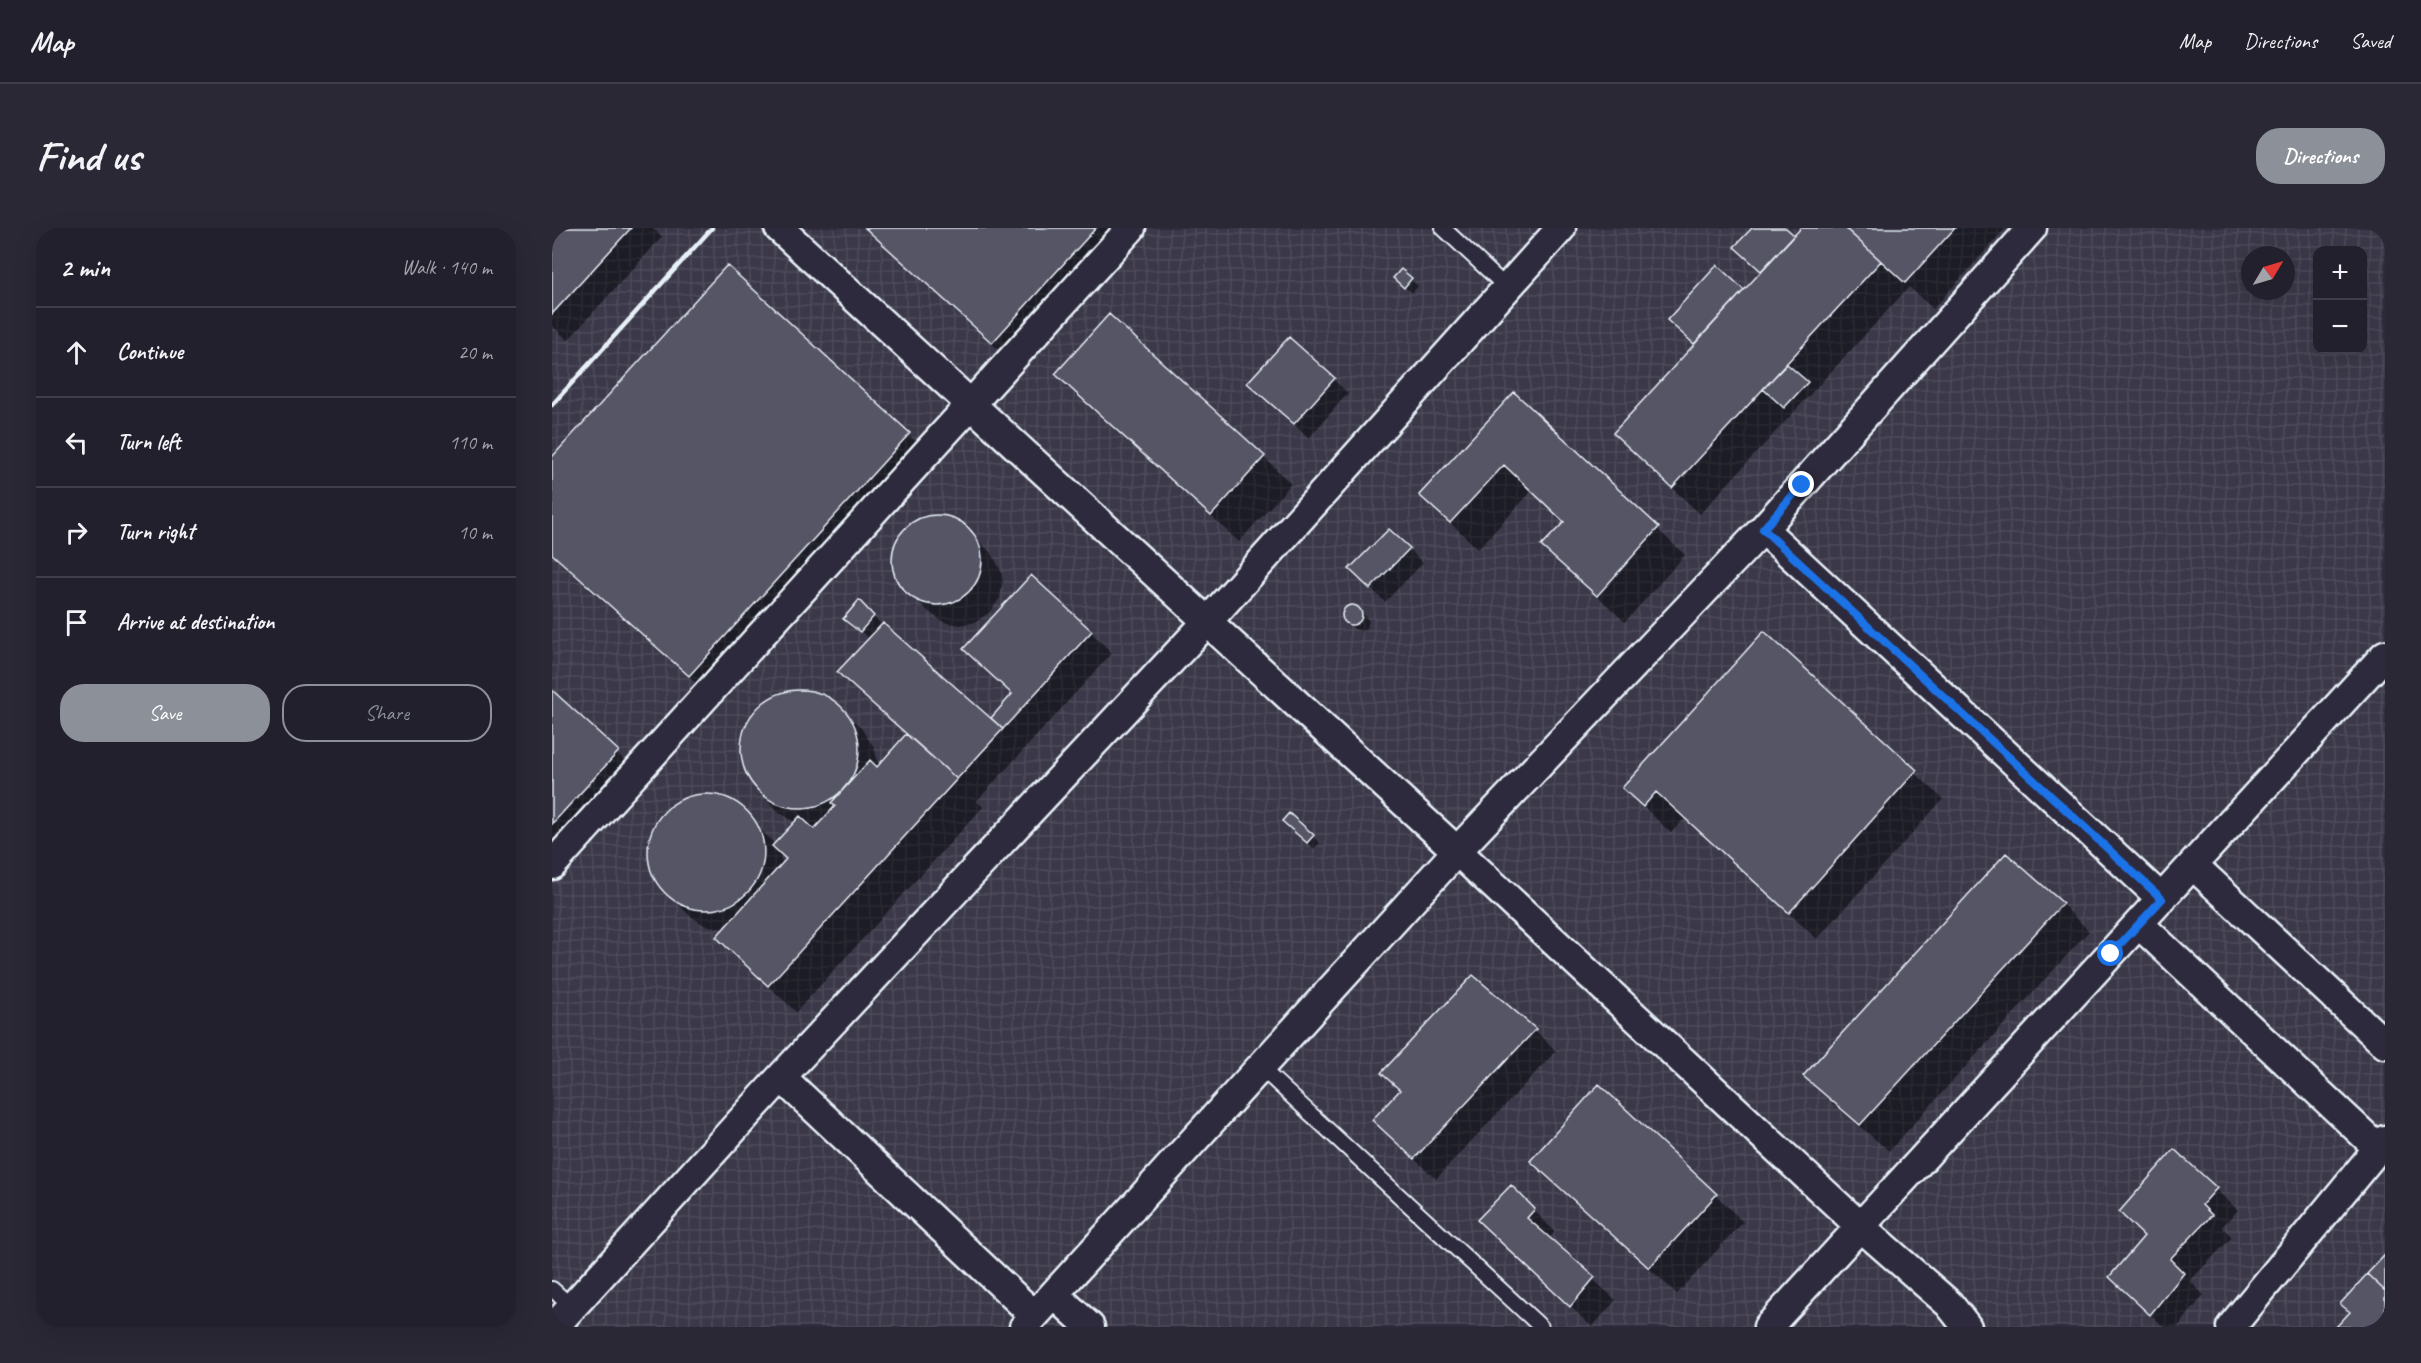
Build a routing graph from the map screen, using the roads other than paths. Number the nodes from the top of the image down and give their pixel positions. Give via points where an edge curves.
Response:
1 (779, 228) edge
2 (1131, 228) edge
3 (1443, 228) edge
4 (1561, 228) edge
5 (2032, 228) edge
6 (1507, 288) junction
7 (970, 404) junction
8 (1763, 529) junction
9 (1208, 621) junction
10 (2385, 655) edge
11 (1457, 850) junction
12 (552, 865) edge
13 (2193, 865) junction
14 (2162, 899) junction
15 (2139, 924) junction
16 (2385, 1044) edge
17 (1260, 1066) junction
18 (781, 1077) junction
19 (2382, 1144) edge
20 (1861, 1227) junction
21 (1054, 1294) junction
22 (559, 1308) edge
23 (1029, 1321) edge
24 (1090, 1327) edge
25 (1541, 1327) edge
26 (1768, 1327) edge
27 (1967, 1327) edge
28 (2231, 1327) edge

1 - 7 street
2 - 7 street
3 - 6 lane
4 - 6 street
5 - 8 street
6 - 9 street
7 - 9 street
7 - 12 street
8 - 11 street
8 - 14 street
9 - 11 street
9 - 18 street
10 - 13 street
11 - 17 street
11 - 20 street
13 - 14 street
13 - 16 street
14 - 15 street
15 - 19 street
15 - 20 street
17 - 21 street
17 - 25 lane
18 - 22 street
18 - 23 street
19 - 28 street
20 - 26 street
20 - 27 street via 1949,1304
21 - 23 street
21 - 24 street

